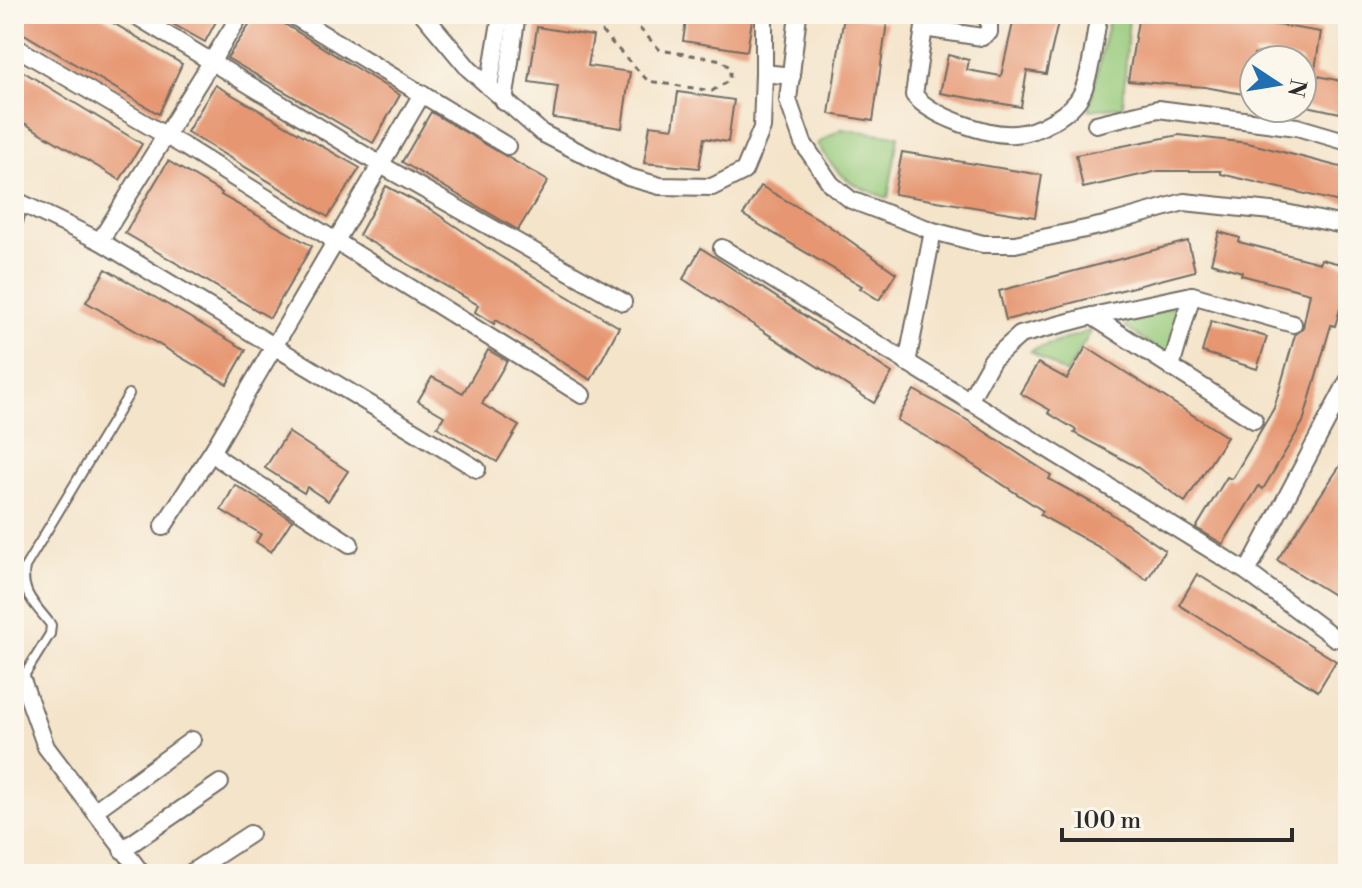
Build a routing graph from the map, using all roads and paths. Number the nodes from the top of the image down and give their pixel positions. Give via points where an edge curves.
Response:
1 (133, 14) edge
2 (241, 14) edge
3 (290, 14) edge
4 (423, 14) edge
5 (496, 14) edge
6 (517, 14) edge
7 (585, 14) edge
8 (626, 14) edge
9 (764, 14) edge
10 (798, 14) edge
11 (979, 14) edge
12 (1099, 14) edge
13 (925, 21) edge
14 (14, 46) edge
15 (212, 60) junction
16 (764, 73) junction
17 (792, 76) junction
18 (489, 87) junction
19 (422, 94) junction
20 (763, 97) junction
21 (788, 100) junction
22 (504, 102) junction
23 (1096, 124) dead end
24 (166, 135) junction
25 (1348, 142) edge
26 (507, 146) dead end
27 (381, 165) junction
28 (17, 204) edge
29 (14, 222) edge
30 (1348, 226) edge
31 (933, 231) junction
32 (100, 241) junction
33 (336, 241) junction
34 (722, 248) dead end
35 (1192, 295) junction
36 (623, 302) dead end
37 (1092, 316) junction
38 (1293, 324) dead end
39 (273, 347) junction
40 (907, 363) junction
41 (1171, 367) junction
42 (1348, 381) edge
43 (129, 394) dead end
44 (582, 395) dead end
45 (969, 401) junction
46 (1254, 420) dead end
47 (215, 447) junction
48 (477, 469) dead end
49 (163, 527) dead end
50 (350, 544) dead end
51 (1247, 572) junction
52 (1348, 639) edge
53 (18, 676) edge
54 (192, 740) dead end
55 (220, 783) dead end
56 (94, 811) junction
57 (250, 834) dead end
58 (122, 850) junction
59 (142, 874) edge
60 (189, 874) edge

1 - 15 street
2 - 15 street
3 - 19 street
4 - 18 street
5 - 18 street via 500,22
6 - 22 street
7 - 8 path via 648,81 712,91 730,80 730,68 722,60 660,50
9 - 16 street
10 - 17 street
11 - 13 street via 991,22 982,37
12 - 13 street via 1082,94 1068,111 1015,134 940,117 914,95
14 - 24 street
15 - 24 street
15 - 27 street
16 - 17 street
16 - 20 street
17 - 21 street
18 - 22 street
19 - 26 street
19 - 27 street
20 - 21 street
20 - 22 street via 762,128 744,171 712,187 660,186 628,177 542,133
21 - 31 street via 803,143 831,184 851,200
23 - 25 street via 1158,109 1297,127
24 - 32 street
24 - 33 street
27 - 33 street
27 - 36 street
28 - 29 street
28 - 32 street
30 - 31 street via 1281,212 1184,202 1015,244 983,244
31 - 40 street
32 - 39 street
33 - 39 street
33 - 44 street
34 - 40 street
35 - 37 street
35 - 38 street
35 - 41 street
37 - 41 street
37 - 45 street via 1020,335 992,360
39 - 47 street
39 - 48 street
40 - 45 street
41 - 46 street
42 - 51 street
43 - 53 lane via 25,567 26,593 51,625 50,634
45 - 51 street
47 - 49 street
47 - 50 street via 221,460
51 - 52 street via 1335,638
53 - 56 street via 46,747
54 - 56 street
55 - 58 street
56 - 58 street
57 - 60 street
58 - 59 street

